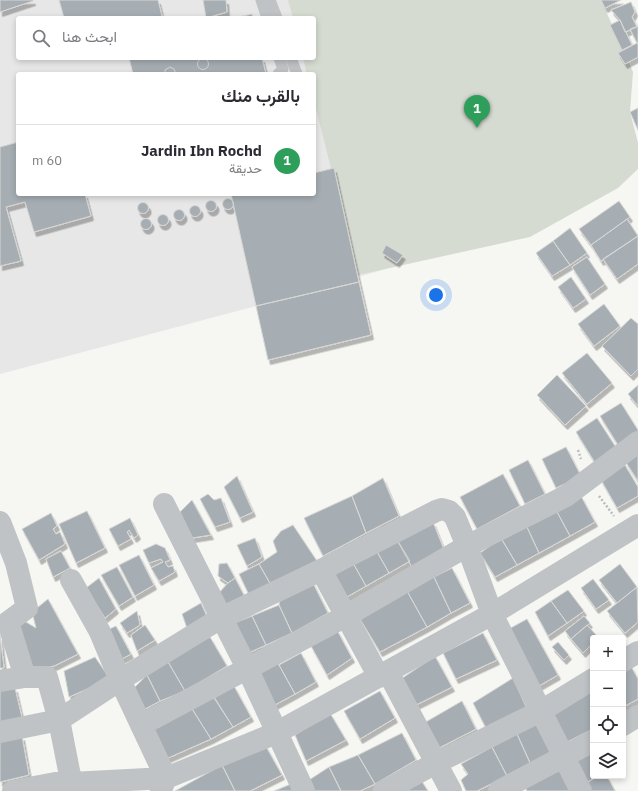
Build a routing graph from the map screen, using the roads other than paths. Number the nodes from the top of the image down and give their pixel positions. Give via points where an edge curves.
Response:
1 (261, 0) edge
2 (270, 0) edge
3 (266, 16) edge
4 (276, 16) edge
5 (280, 60) edge
6 (292, 60) edge
7 (280, 72) edge
8 (296, 72) edge
9 (638, 442) edge
10 (164, 504) dead end
11 (0, 522) edge
12 (638, 525) edge
13 (467, 546) junction
14 (8, 565) edge
15 (321, 570) junction
16 (71, 580) dead end
17 (492, 614) junction
18 (346, 616) junction
19 (221, 618) junction
20 (4, 622) edge
21 (638, 652) edge
22 (626, 659) edge
23 (247, 668) junction
24 (384, 674) junction
25 (26, 677) junction
26 (120, 680) junction
27 (0, 681) edge
28 (590, 681) edge
29 (541, 711) junction
30 (638, 716) edge
31 (59, 720) junction
32 (626, 723) edge
33 (141, 724) junction
34 (0, 732) edge
35 (276, 733) junction
36 (590, 743) edge
37 (565, 757) junction
38 (436, 763) junction
39 (163, 784) edge
40 (72, 787) edge
41 (13, 791) edge
42 (304, 791) edge
43 (384, 791) edge
44 (451, 791) edge
45 (499, 791) edge
46 (581, 791) edge

1 - 3 lane
2 - 4 lane
5 - 7 lane via 283,69
6 - 8 lane
9 - 13 street via 566,496
10 - 19 street
11 - 14 street
12 - 17 street
13 - 15 street via 455,517 442,509
13 - 17 street
13 - 18 street
14 - 20 street via 28,608
15 - 18 street
15 - 19 street
16 - 26 street via 100,632
17 - 24 street
17 - 29 street
18 - 23 street
18 - 24 street
19 - 23 street
19 - 26 street
20 - 25 street
21 - 22 street
23 - 33 street
23 - 35 street
24 - 35 street
24 - 38 street
25 - 27 street
25 - 31 street via 47,677
26 - 31 street
26 - 33 street
28 - 29 street
29 - 37 street
29 - 38 street
30 - 32 street
31 - 34 street
31 - 40 street
33 - 39 street
35 - 39 street
35 - 42 street
36 - 37 street
37 - 45 street
37 - 46 street
38 - 43 street
38 - 44 street
39 - 40 street
40 - 41 street via 66,781

